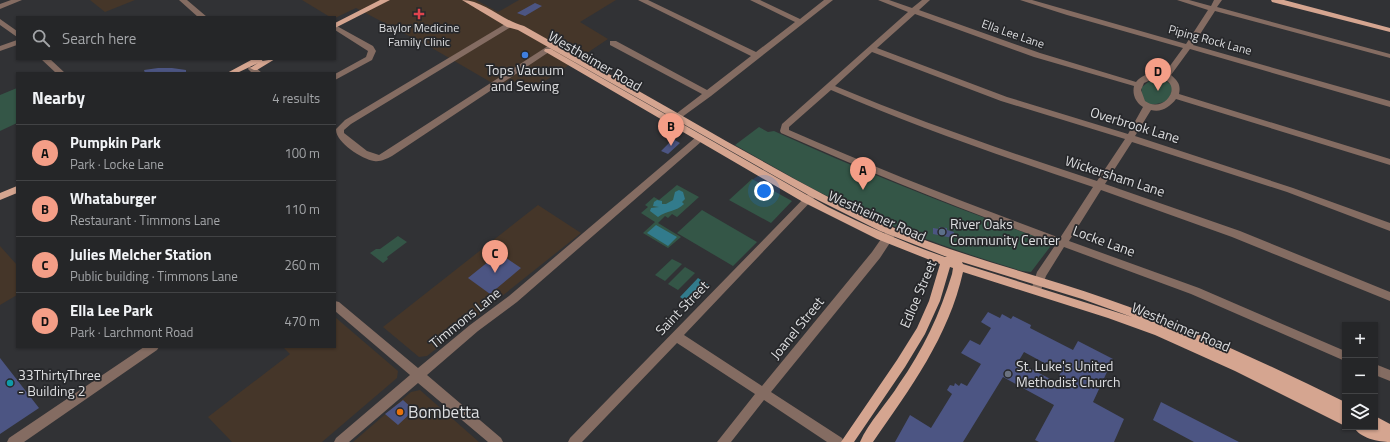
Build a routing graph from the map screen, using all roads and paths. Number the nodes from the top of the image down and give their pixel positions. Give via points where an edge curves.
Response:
1 (18, 0) edge
2 (183, 0) edge
3 (376, 0) edge
4 (386, 0) edge
5 (466, 0) edge
6 (642, 0) edge
7 (754, 0) edge
8 (829, 0) edge
9 (882, 0) edge
10 (926, 0) edge
11 (1024, 0) edge
12 (1181, 0) edge
13 (1218, 0) edge
14 (1275, 0) edge
15 (0, 7) edge
16 (1214, 8) junction
17 (913, 12) junction
18 (202, 16) edge
19 (336, 20) edge
20 (0, 21) edge
21 (801, 22) junction
22 (336, 26) edge
23 (510, 26) junction
24 (336, 28) edge
25 (1390, 30) edge
26 (16, 34) edge
27 (16, 42) edge
28 (613, 43) dead end
29 (1188, 47) junction
30 (550, 48) junction
31 (0, 49) edge
32 (871, 49) junction
33 (757, 56) junction
34 (1390, 56) edge
35 (46, 60) edge
36 (256, 60) edge
37 (268, 60) edge
38 (255, 71) edge
39 (61, 72) edge
40 (233, 72) edge
41 (336, 76) edge
42 (1166, 76) junction
43 (1138, 85) junction
44 (829, 86) junction
45 (708, 94) junction
46 (1176, 96) junction
47 (1390, 104) edge
48 (1148, 107) junction
49 (675, 120) junction
50 (1130, 138) junction
51 (700, 139) junction
52 (721, 142) junction
53 (1390, 162) edge
54 (752, 164) junction
55 (16, 182) edge
56 (1098, 185) junction
57 (16, 189) edge
58 (0, 190) edge
59 (0, 197) edge
60 (809, 197) junction
61 (1390, 228) edge
62 (890, 235) junction
63 (1062, 241) junction
64 (954, 261) junction
65 (1037, 286) junction
66 (1390, 297) edge
67 (336, 306) edge
68 (1179, 335) junction
69 (676, 336) junction
70 (152, 348) edge
71 (1342, 355) edge
72 (1378, 370) edge
73 (418, 375) junction
74 (893, 375) junction
75 (1390, 376) edge
76 (907, 383) junction
77 (763, 393) junction
78 (1342, 406) edge
79 (1342, 418) edge
80 (1378, 424) edge
81 (1366, 430) edge
82 (1390, 430) edge
83 (14, 442) edge
84 (340, 442) edge
85 (497, 442) edge
86 (574, 442) edge
87 (723, 442) edge
88 (838, 442) edge
89 (847, 442) edge
90 (866, 442) edge
91 (1390, 442) edge

1 - 15 street
2 - 18 street
3 - 19 main road
4 - 22 main road
5 - 23 main road, Westheimer Road
6 - 33 street
7 - 21 street
8 - 21 street
9 - 17 street, Ella Lee Lane
10 - 17 street
11 - 29 street, Piping Rock Lane
12 - 16 street
13 - 16 street
14 - 25 main road
16 - 29 street
16 - 34 street
17 - 32 street
17 - 43 street, Ella Lee Lane via 1037,55
20 - 26 street
21 - 33 street
23 - 30 main road, Westheimer Road via 515,32
23 - 30 street via 348,122 340,129 340,134 369,157 380,158
24 - 41 street via 372,51 369,58
27 - 31 street
28 - 45 street
29 - 42 street
29 - 47 street, Piping Rock Lane
30 - 49 main road, Westheimer Road
32 - 44 street
32 - 50 street, Overbrook Lane via 1004,99
33 - 45 street
35 - 39 street
36 - 40 main road
37 - 38 main road
42 - 43 street via 1155,75
42 - 46 street via 1175,82
43 - 48 street via 1138,97
44 - 56 street, Wickersham Lane via 888,112 977,145
44 - 63 street, Locke Lane via 785,126 784,131 906,184
45 - 49 street
46 - 48 street via 1166,105
46 - 53 street
48 - 50 street
49 - 51 main road, Westheimer Road
49 - 52 main road, Westheimer Road
50 - 56 street
50 - 61 street, Overbrook Lane via 1265,181
51 - 52 main road
51 - 54 main road, Westheimer Road
51 - 73 street, Timmons Lane via 513,299
52 - 54 main road, Westheimer Road
54 - 60 main road, Westheimer Road
55 - 58 main road
56 - 63 street
56 - 66 street, Wickersham Lane via 1236,234
57 - 59 main road
60 - 62 main road, Westheimer Road via 850,223
60 - 69 street, Saint Street
62 - 64 main road, Westheimer Road
62 - 77 street, Joanel Street
63 - 65 street
63 - 71 street, Locke Lane via 1195,291
64 - 65 main road, Westheimer Road
64 - 74 main road, Edloe Street via 913,345
64 - 76 main road, Edloe Street via 944,314 920,363
65 - 68 main road, Westheimer Road via 1100,301
67 - 73 street
68 - 78 main road, Westheimer Road via 1253,362
68 - 79 main road, Westheimer Road
69 - 77 street
69 - 86 street, Saint Street
70 - 83 street
72 - 75 street
73 - 84 street, Timmons Lane
73 - 85 street
74 - 76 main road
74 - 89 main road, Edloe Street
76 - 90 main road, Edloe Street
77 - 87 street, Joanel Street
77 - 88 street
80 - 82 main road
81 - 91 main road

